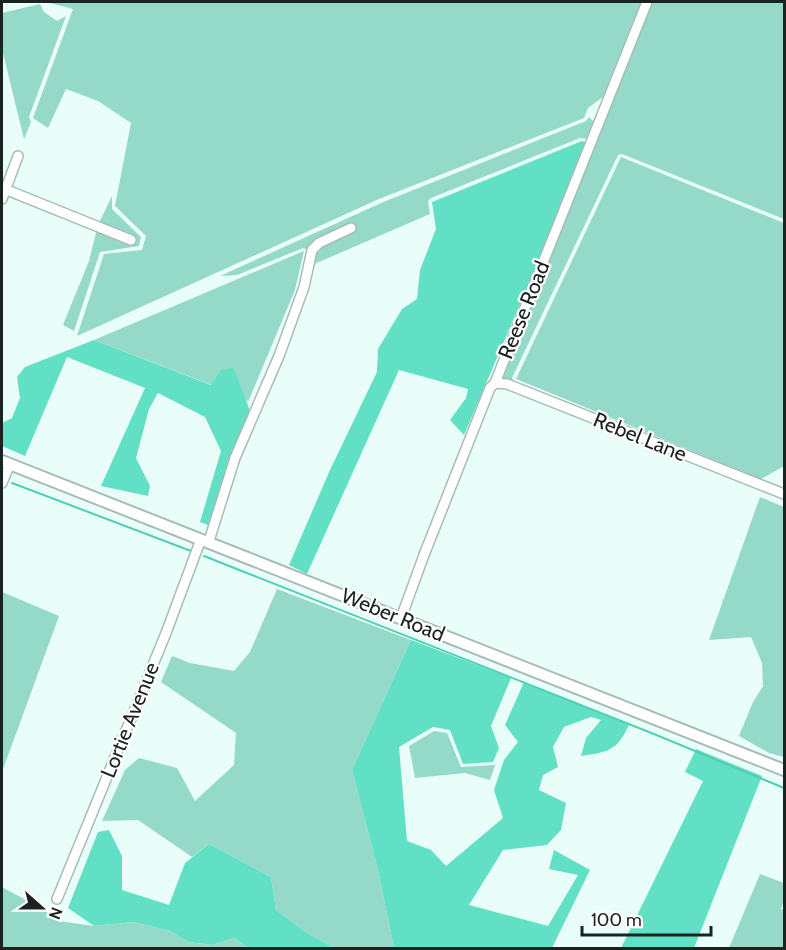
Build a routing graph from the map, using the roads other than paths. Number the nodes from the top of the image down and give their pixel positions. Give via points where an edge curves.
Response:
1 (647, 2) edge
2 (18, 156) dead end
3 (3, 192) edge
4 (351, 228) dead end
5 (131, 240) dead end
6 (495, 383) junction
7 (6, 462) edge
8 (2, 483) edge
9 (784, 494) edge
10 (205, 540) junction
11 (401, 618) junction
12 (784, 770) edge
13 (57, 899) dead end

1 - 6 street, Reese Road
2 - 3 street
3 - 5 street
4 - 10 street, Lortie Avenue via 312,250 304,287 279,356
6 - 9 street, Rebel Lane via 507,384
6 - 11 street, Reese Road
7 - 8 street
7 - 10 street, Weber Road
10 - 11 street, Weber Road
10 - 13 street, Lortie Avenue
11 - 12 street, Weber Road

